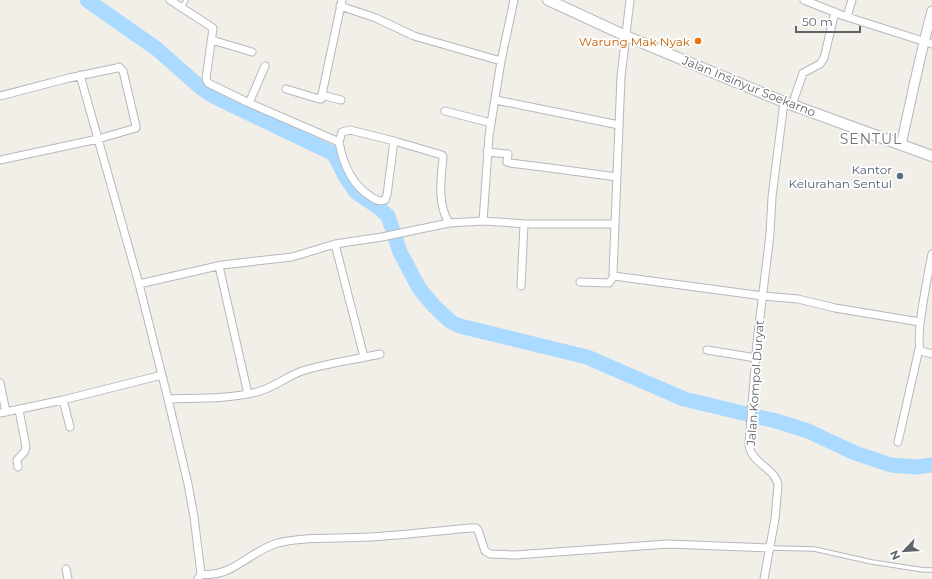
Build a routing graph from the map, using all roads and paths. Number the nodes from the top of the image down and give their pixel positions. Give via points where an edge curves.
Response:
1 (170, 0) edge
2 (186, 0) edge
3 (514, 0) edge
4 (630, 0) edge
5 (804, 0) edge
6 (852, 0) edge
7 (553, 1) edge
8 (341, 3) edge
9 (182, 8) junction
10 (932, 11) edge
11 (835, 12) junction
12 (848, 17) junction
13 (626, 36) junction
14 (212, 40) junction
15 (928, 42) edge
16 (252, 52) dead end
17 (501, 61) junction
18 (265, 66) dead end
19 (80, 75) junction
20 (286, 89) dead end
21 (322, 95) junction
22 (0, 96) edge
23 (341, 100) dead end
24 (496, 100) junction
25 (249, 103) junction
26 (788, 103) junction
27 (445, 111) dead end
28 (491, 123) junction
29 (619, 125) junction
30 (98, 139) junction
31 (394, 140) junction
32 (339, 142) junction
33 (901, 145) junction
34 (487, 152) junction
35 (932, 156) edge
36 (0, 160) edge
37 (617, 177) junction
38 (483, 221) junction
39 (449, 223) junction
40 (524, 224) junction
41 (614, 224) junction
42 (335, 244) junction
43 (932, 254) edge
44 (219, 266) junction
45 (614, 276) junction
46 (580, 282) dead end
47 (139, 284) junction
48 (521, 286) dead end
49 (763, 296) junction
50 (920, 322) junction
51 (919, 349) junction
52 (707, 350) dead end
53 (380, 354) dead end
54 (932, 354) edge
55 (364, 357) junction
56 (756, 358) junction
57 (162, 375) junction
58 (0, 384) edge
59 (248, 394) junction
60 (168, 399) junction
61 (63, 400) junction
62 (19, 410) junction
63 (3, 412) edge
64 (70, 427) dead end
65 (898, 442) dead end
66 (18, 467) dead end
67 (770, 548) junction
68 (66, 569) dead end
69 (932, 570) edge
70 (199, 577) edge
71 (68, 579) edge
72 (764, 579) edge

1 - 9 street
2 - 9 lane
3 - 17 street
4 - 13 street
5 - 11 street
6 - 12 street
7 - 13 main road, Jalan Insinyur Soekarno
8 - 17 street via 414,36
8 - 21 street
9 - 14 street via 212,27
10 - 15 street
11 - 12 street
11 - 26 street, Jalan Kompol Duryat via 824,58 820,64 803,73
12 - 15 street
13 - 26 main road, Jalan Insinyur Soekarno
13 - 29 street
14 - 16 street
14 - 25 street via 207,81
15 - 33 street
17 - 24 street
18 - 25 street
19 - 22 street
19 - 30 street
19 - 30 street via 117,68 123,70 136,128
20 - 21 street via 319,99
21 - 23 street
24 - 28 street
24 - 29 street
25 - 32 street
26 - 33 main road, Jalan Insinyur Soekarno
26 - 49 street, Jalan Kompol Duryat via 772,197
27 - 28 street
28 - 34 street
29 - 37 street
30 - 36 street
30 - 47 street
31 - 32 street via 347,130 341,134
31 - 32 street via 387,195 385,200 381,201 366,194 351,179 343,162
31 - 39 street via 442,155 440,194
33 - 35 main road, Jalan Insinyur Soekarno
34 - 37 street via 508,154 510,163
34 - 38 street
37 - 41 street
38 - 39 street
38 - 40 street
39 - 42 street
40 - 41 street
40 - 48 street
41 - 45 street
42 - 44 street via 292,257
42 - 55 street
43 - 50 street
44 - 47 street
44 - 59 street
45 - 46 street via 609,283
45 - 49 street
47 - 57 street
49 - 50 street via 798,299
49 - 56 street, Jalan Kompol Duryat
50 - 51 street
51 - 54 street
51 - 65 street
52 - 56 street
53 - 55 street
55 - 59 street via 300,372 269,388
56 - 67 street, Jalan Kompol Duryat via 749,450 777,479
57 - 60 street
57 - 61 street
58 - 63 street
59 - 60 street
60 - 70 street via 194,517
61 - 62 street
61 - 64 street
62 - 63 street
62 - 66 street via 26,447 17,460
67 - 69 lane via 814,549 872,562
67 - 70 street via 668,544 515,555 490,554 485,551 478,530 471,528 367,537 309,538 279,543 263,549 224,572
67 - 72 street, Jalan Kompol Duryat
68 - 71 street

